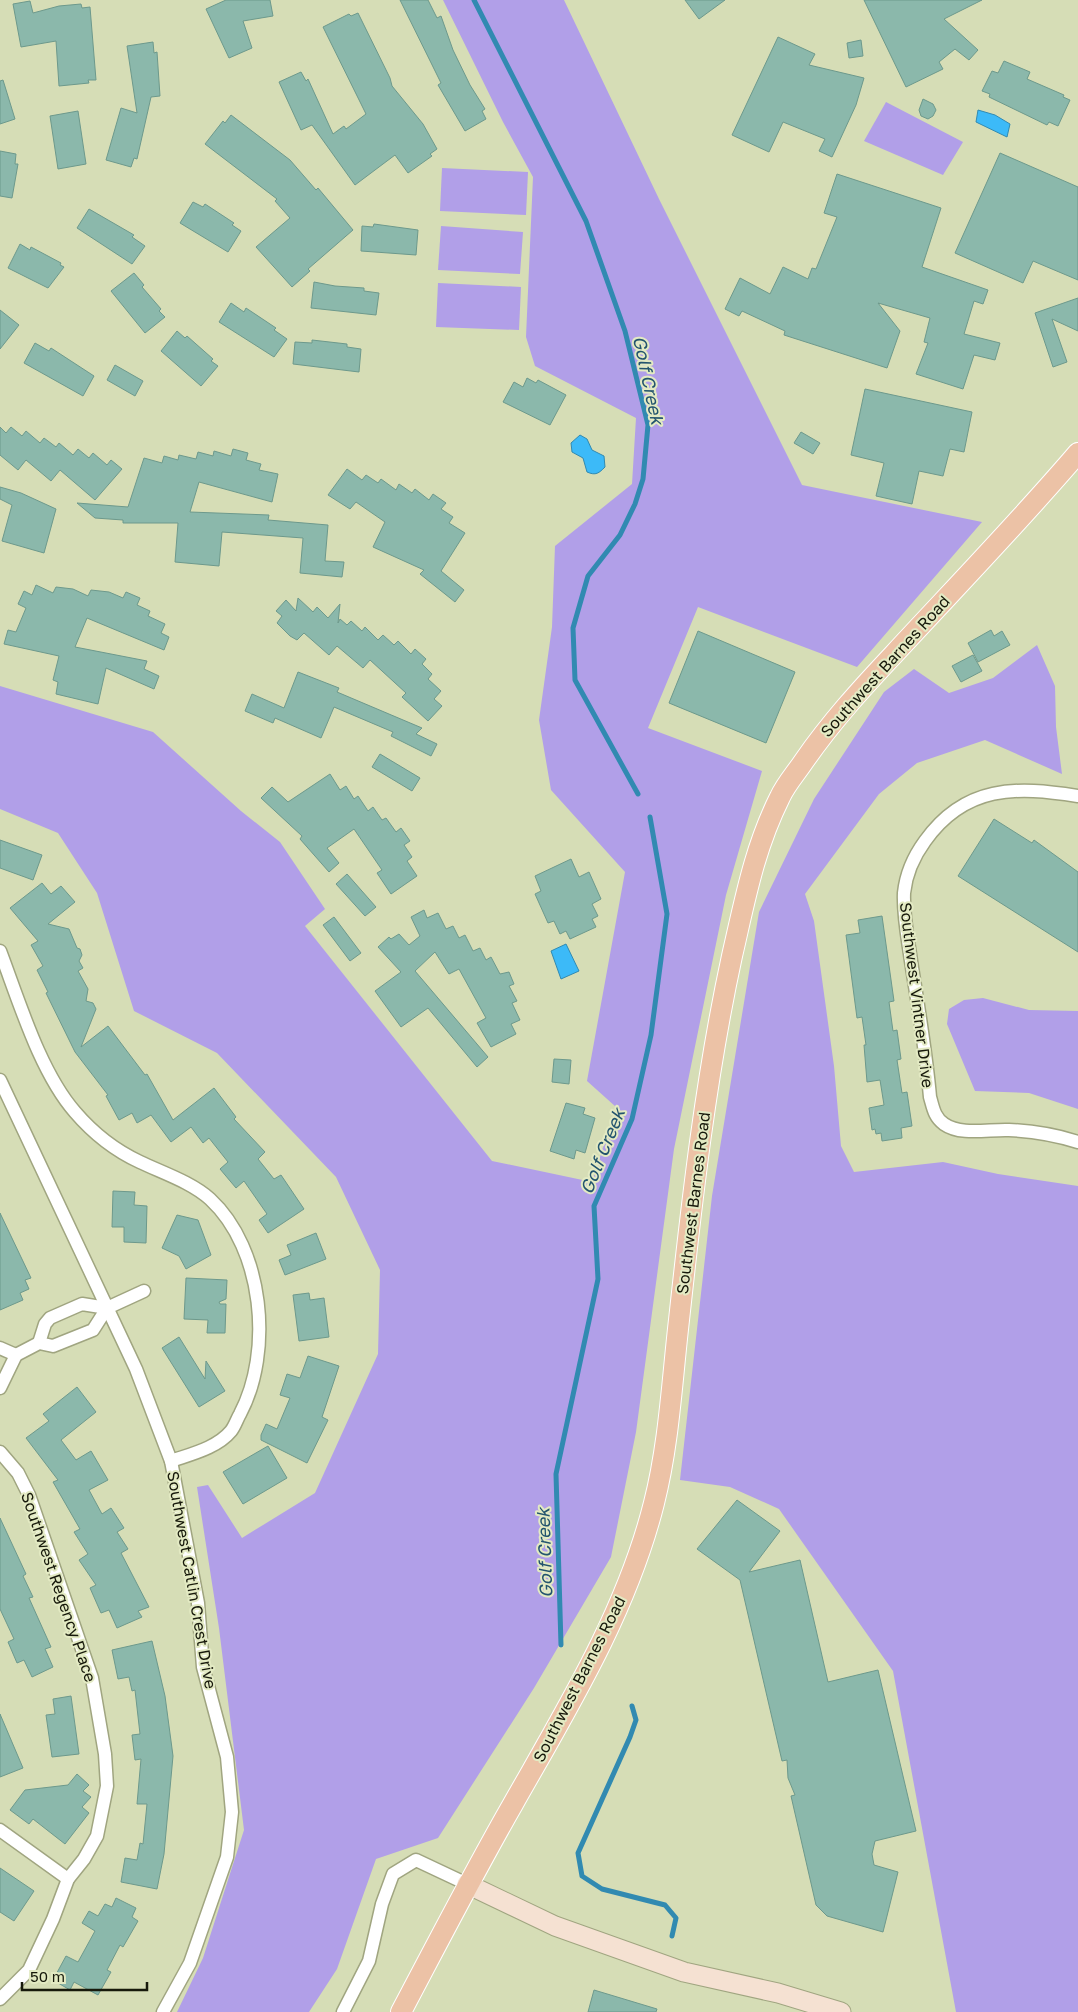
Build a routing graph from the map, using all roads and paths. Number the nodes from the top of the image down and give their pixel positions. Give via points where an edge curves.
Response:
1 (1078, 453) edge
2 (1078, 796) edge
3 (0, 951) edge
4 (0, 1080) edge
5 (1078, 1142) edge
6 (144, 1291) dead end
7 (108, 1308) junction
8 (39, 1343) junction
9 (0, 1348) edge
10 (16, 1355) junction
11 (0, 1388) edge
12 (0, 1452) edge
13 (171, 1461) junction
14 (0, 1830) edge
15 (68, 1879) junction
16 (467, 1884) junction
17 (0, 1999) edge
18 (163, 2012) edge
19 (343, 2012) edge
20 (401, 2012) edge
21 (841, 2012) edge

1 - 16 main road, Southwest Barnes Road via 999,543 852,698 821,736 778,800 753,863 723,998 655,1500 625,1591 604,1637 566,1712
2 - 5 street, Southwest Vintner Drive via 1016,790 985,794 962,805 938,823 918,851 909,871 904,907 930,1097 936,1117 943,1124 959,1130 1016,1130
3 - 13 street via 34,1040 56,1086 73,1111 114,1148 176,1178 210,1199 233,1228 249,1264 260,1338 257,1369 248,1400 231,1432 203,1451
4 - 7 street, Southwest Catlin Crest Drive
6 - 7 street
7 - 8 street via 93,1330 53,1346
7 - 8 street via 82,1304 50,1318
7 - 13 street, Southwest Catlin Crest Drive via 136,1369
8 - 10 street
9 - 10 street
10 - 11 street
12 - 15 street, Southwest Regency Place via 18,1473 29,1495 92,1678 104,1746 107,1786 97,1836
13 - 18 street, Southwest Catlin Crest Drive via 188,1537 203,1667 227,1758 232,1812 227,1857 204,1924 190,1963
14 - 15 street
15 - 17 street, Southwest Regency Place via 28,1970
16 - 19 street via 416,1860 392,1874 371,1956
16 - 20 main road, Southwest Barnes Road
16 - 21 main road via 555,1926 684,1972 786,1995

